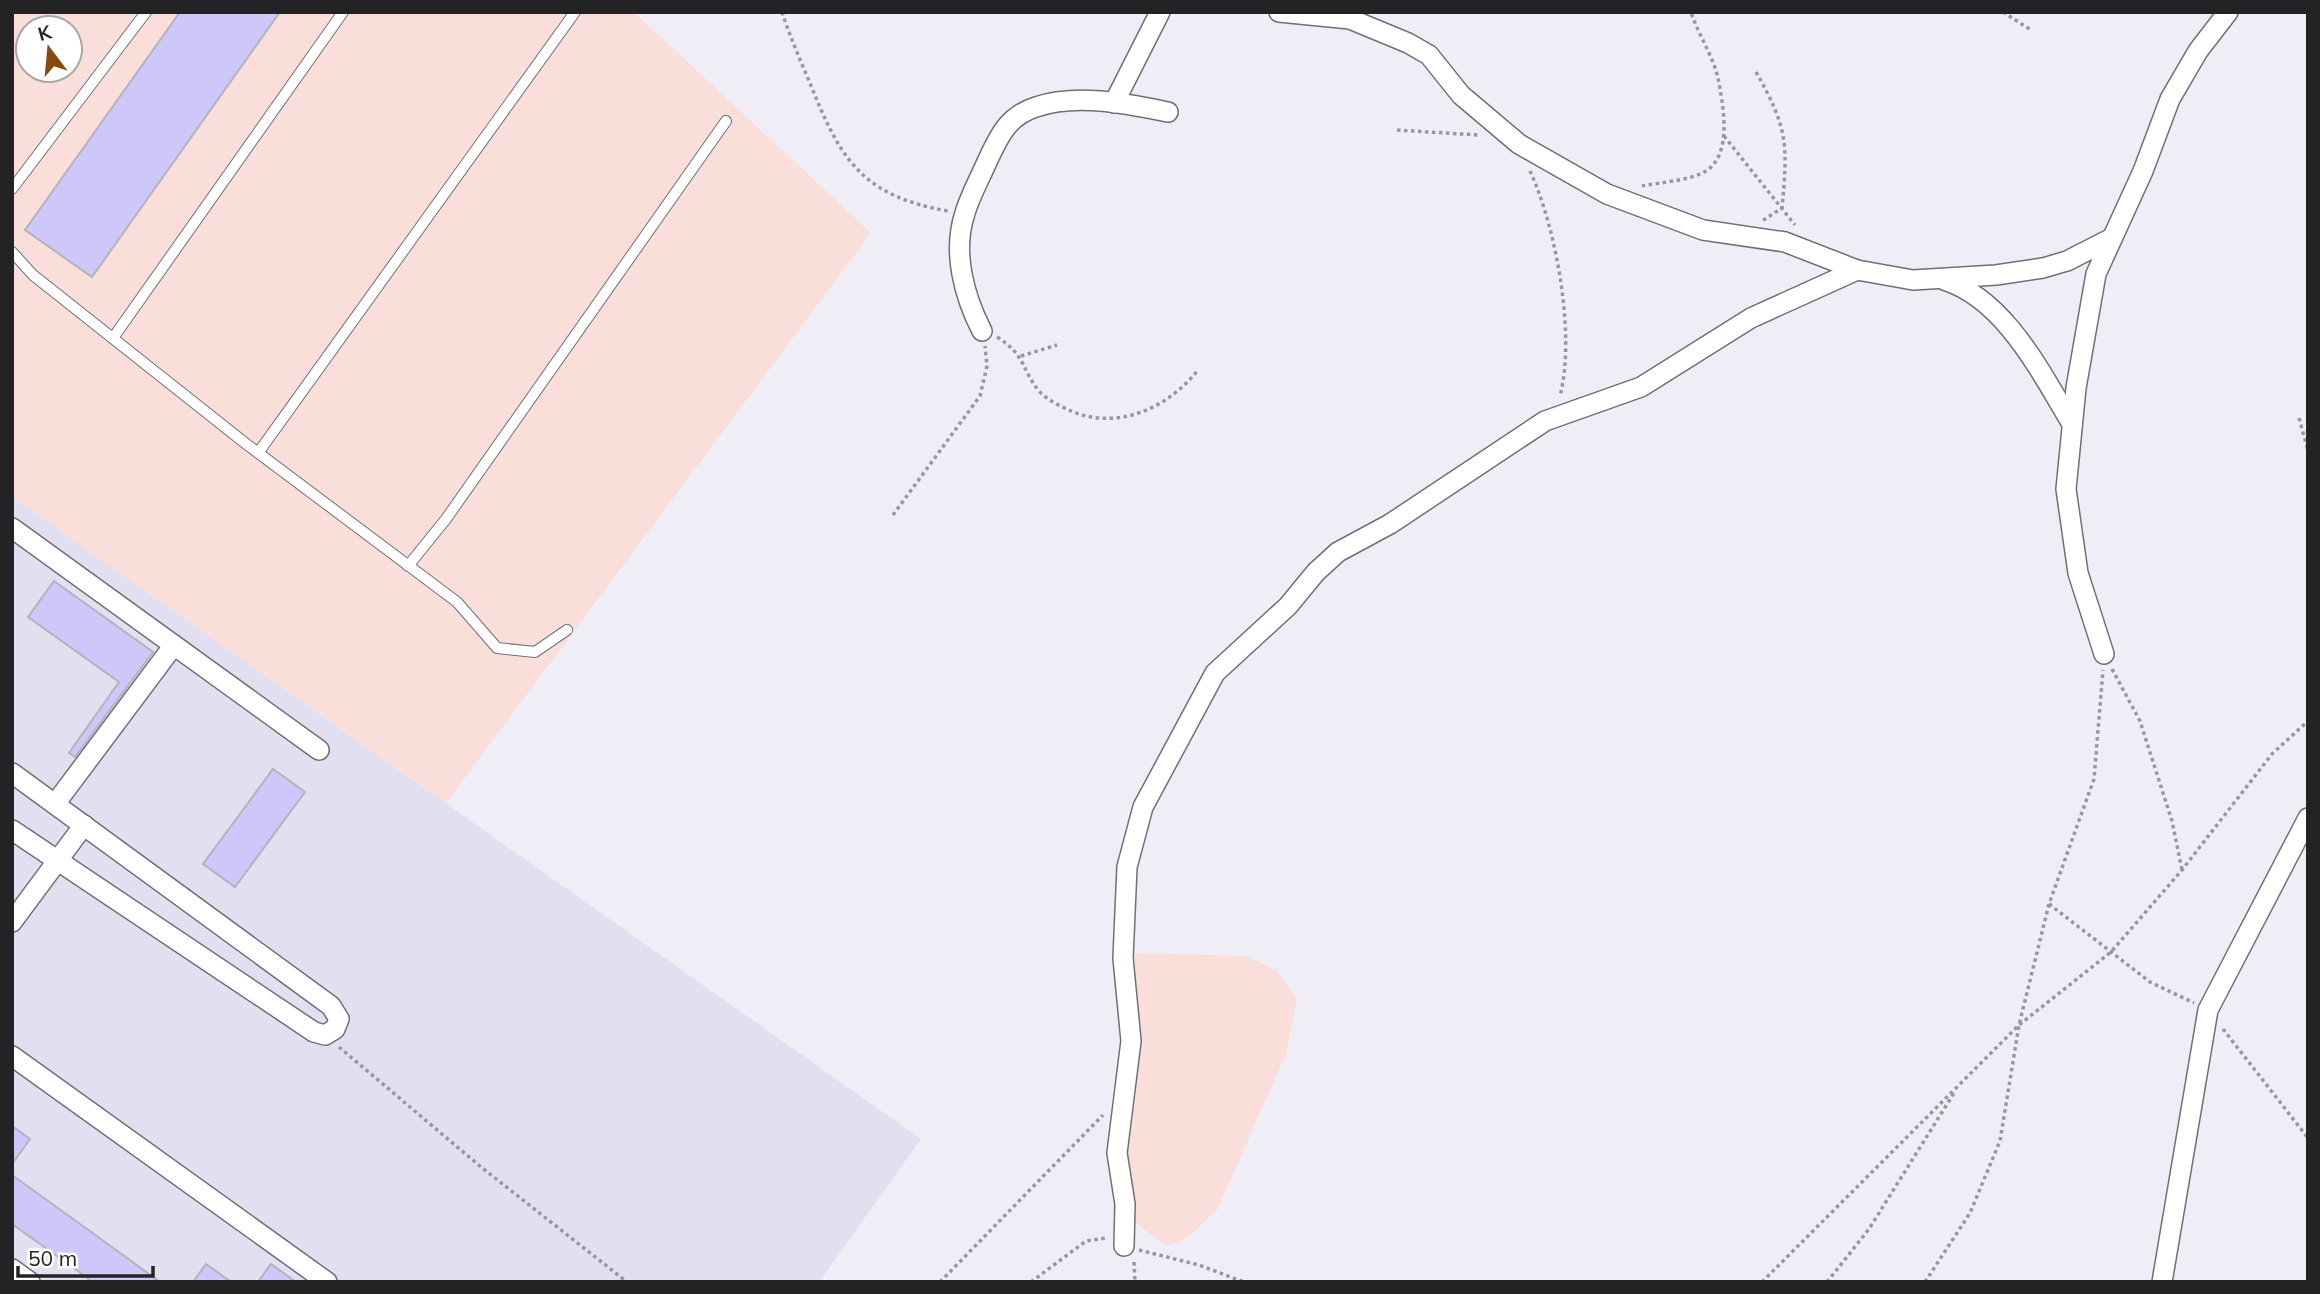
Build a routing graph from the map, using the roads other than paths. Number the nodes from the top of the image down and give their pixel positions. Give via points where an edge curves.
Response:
1 (146, 12) edge
2 (343, 12) edge
3 (575, 12) edge
4 (1160, 12) edge
5 (1279, 12) edge
6 (2228, 12) edge
7 (1114, 103) junction
8 (1168, 112) dead end
9 (726, 121) dead end
10 (12, 189) edge
11 (2112, 238) junction
12 (12, 252) edge
13 (1857, 270) junction
14 (1936, 278) junction
15 (982, 331) road end
16 (113, 338) junction
17 (2072, 424) junction
18 (258, 453) junction
19 (12, 528) edge
20 (408, 566) junction
21 (567, 630) dead end
22 (174, 645) junction
23 (2104, 654) road end
24 (319, 750) dead end
25 (12, 773) edge
26 (55, 804) junction
27 (2308, 818) edge
28 (84, 825) junction
29 (12, 830) edge
30 (57, 862) junction
31 (12, 922) edge
32 (12, 1056) edge
33 (1124, 1246) road end
34 (12, 1269) edge
35 (30, 1282) edge
36 (327, 1282) edge
37 (2162, 1282) edge

1 - 10 lane
2 - 16 lane
3 - 18 lane
4 - 7 street
5 - 13 street via 1350,19 1408,43 1429,55 1461,96 1509,137 1607,194 1703,230 1785,242
6 - 11 street via 2198,51 2171,99
7 - 8 street
7 - 15 street via 1047,104 1014,118 1000,132 964,213 961,268 968,301
9 - 20 lane via 446,519
11 - 14 street via 2043,268
11 - 17 street via 2096,274
12 - 16 lane via 33,275
13 - 14 street via 1893,278
13 - 33 street via 1751,318 1641,387 1545,421 1390,524 1338,552 1272,621 1227,659 1205,688 1143,807 1130,844 1123,958 1131,1041 1117,1153 1125,1204
14 - 17 street via 1962,287 1995,312
16 - 18 lane
17 - 23 street via 2068,517 2083,591
18 - 20 lane
19 - 22 street
20 - 21 lane via 457,602 498,648 535,652
22 - 24 street
22 - 26 street
25 - 26 street
26 - 28 street
27 - 37 street via 2208,1010
28 - 30 street
28 - 30 street via 331,1006 338,1014 338,1025 325,1035 314,1032
29 - 30 street
30 - 31 street
32 - 36 street
34 - 35 street

